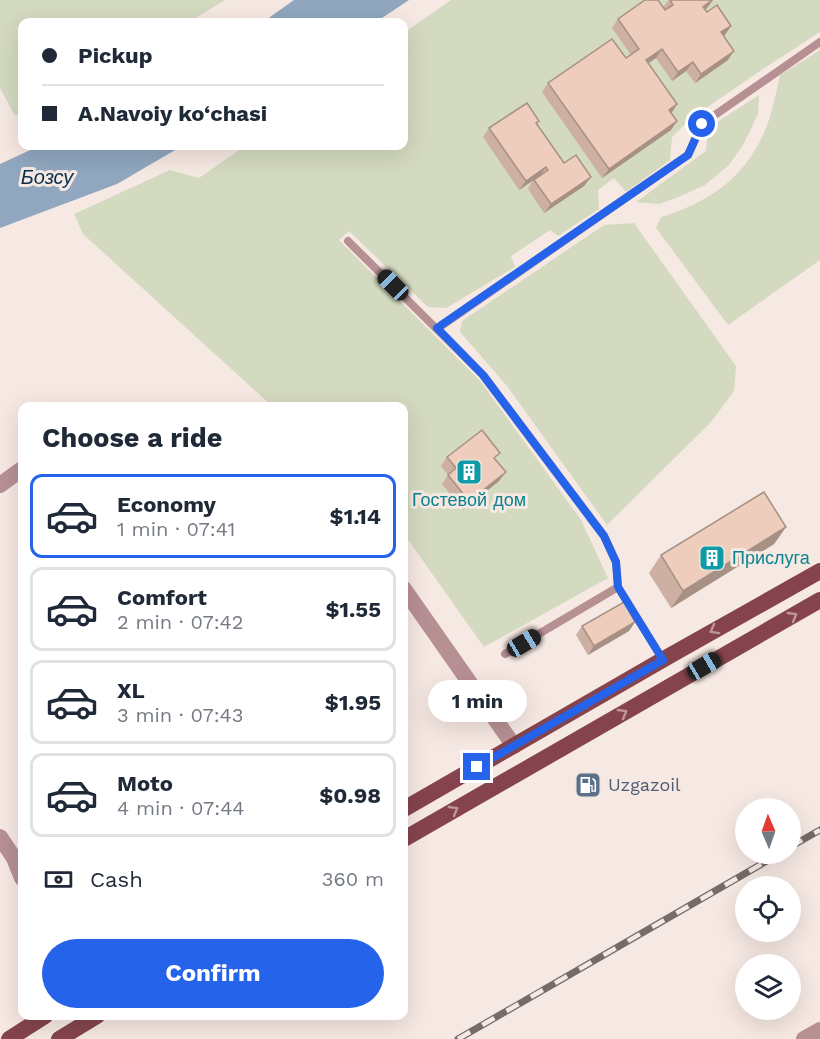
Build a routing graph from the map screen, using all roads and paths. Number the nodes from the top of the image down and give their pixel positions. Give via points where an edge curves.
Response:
1 (820, 42) edge
2 (348, 241) dead end
3 (437, 328) junction
4 (18, 472) edge
5 (0, 485) edge
6 (820, 571) edge
7 (618, 587) junction
8 (408, 595) edge
9 (820, 600) edge
10 (505, 654) dead end
11 (667, 657) junction
12 (685, 677) junction
13 (514, 746) junction
14 (408, 807) edge
15 (0, 837) edge
16 (408, 837) edge
17 (18, 868) edge
18 (39, 1020) edge
19 (90, 1020) edge
20 (820, 1030) edge
21 (9, 1039) edge
22 (59, 1039) edge
23 (804, 1039) edge

1 - 3 lane via 702,124 688,155
2 - 3 lane
3 - 7 lane via 483,375 604,536 616,562
4 - 5 street
6 -> 11 main road
7 - 10 lane
7 - 11 lane
8 - 13 street
12 -> 9 main road
11 - 12 main road
11 - 13 main road
16 -> 12 main road
13 - 14 main road
15 - 17 street
18 - 21 main road
19 - 22 main road
20 - 23 street

